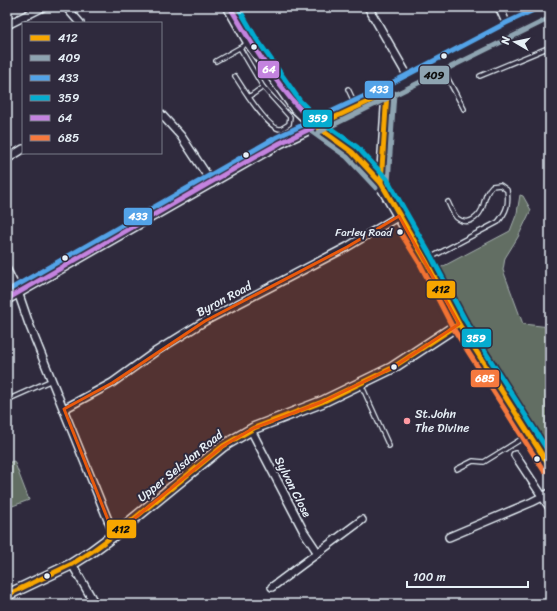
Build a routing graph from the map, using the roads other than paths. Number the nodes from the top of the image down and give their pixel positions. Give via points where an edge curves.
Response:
1 (43, 7) edge
2 (66, 7) edge
3 (230, 7) edge
4 (368, 7) edge
5 (499, 7) edge
6 (547, 11) edge
7 (79, 22) edge
8 (7, 25) edge
9 (550, 26) edge
10 (510, 29) junction
11 (250, 42) junction
12 (550, 47) edge
13 (240, 48) junction
14 (216, 61) dead end
15 (440, 64) junction
16 (235, 76) dead end
17 (480, 76) dead end
18 (410, 80) junction
19 (263, 87) junction
20 (348, 89) dead end
21 (387, 92) junction
22 (249, 97) junction
23 (357, 107) junction
24 (464, 110) dead end
25 (162, 115) edge
26 (296, 116) junction
27 (316, 126) junction
28 (22, 150) edge
29 (7, 159) edge
30 (212, 183) junction
31 (381, 183) junction
32 (448, 202) dead end
33 (399, 216) junction
34 (426, 261) junction
35 (7, 270) edge
36 (18, 292) junction
37 (7, 299) edge
38 (459, 324) junction
39 (52, 380) junction
40 (361, 383) junction
41 (7, 400) edge
42 (64, 409) junction
43 (251, 430) junction
44 (529, 434) junction
45 (389, 446) dead end
46 (515, 455) dead end
47 (550, 467) edge
48 (457, 469) dead end
49 (550, 493) edge
50 (543, 496) junction
51 (550, 508) edge
52 (362, 520) dead end
53 (114, 535) junction
54 (449, 537) dead end
55 (318, 553) junction
56 (72, 564) junction
57 (272, 587) dead end
58 (7, 595) edge
59 (95, 604) edge

1 - 8 street
2 - 7 street
3 - 11 main road
4 - 18 street
5 - 10 street
6 - 9 lane
6 - 10 street
10 - 15 street
11 - 13 lane
11 - 26 main road via 296,106
12 - 17 lane
13 - 14 lane
13 - 19 lane
15 - 18 street
15 - 24 lane
16 - 22 lane
18 - 21 street
19 - 22 lane
19 - 26 lane
20 - 23 lane
21 - 23 street
21 - 31 street
22 - 26 lane via 277,129 282,129
23 - 27 street
25 - 30 street via 181,136
26 - 27 main road
27 - 30 street via 280,143
27 - 31 main road via 352,152
28 - 29 street
30 - 36 street
31 - 33 main road
32 - 34 lane via 456,218 464,222 471,221 482,209 486,192 492,186 500,186 507,190 506,212 498,222
33 - 34 main road
33 - 42 street, Byron Road via 347,247 205,321 112,383
34 - 38 main road
35 - 36 street
36 - 37 street
36 - 39 street
38 - 40 main road, Upper Selsdon Road via 392,368
38 - 44 main road
39 - 41 lane
39 - 42 street
40 - 43 main road, Upper Selsdon Road via 322,402
40 - 45 lane
42 - 53 street
43 - 53 main road, Upper Selsdon Road via 223,446
43 - 55 street, Sylvan Close via 304,532
44 - 47 main road
44 - 48 lane via 484,462 473,461
46 - 50 street
49 - 50 street
50 - 51 street
50 - 54 street
52 - 55 street
53 - 56 main road, Upper Selsdon Road
55 - 57 street
56 - 58 main road, Upper Selsdon Road
56 - 59 street

